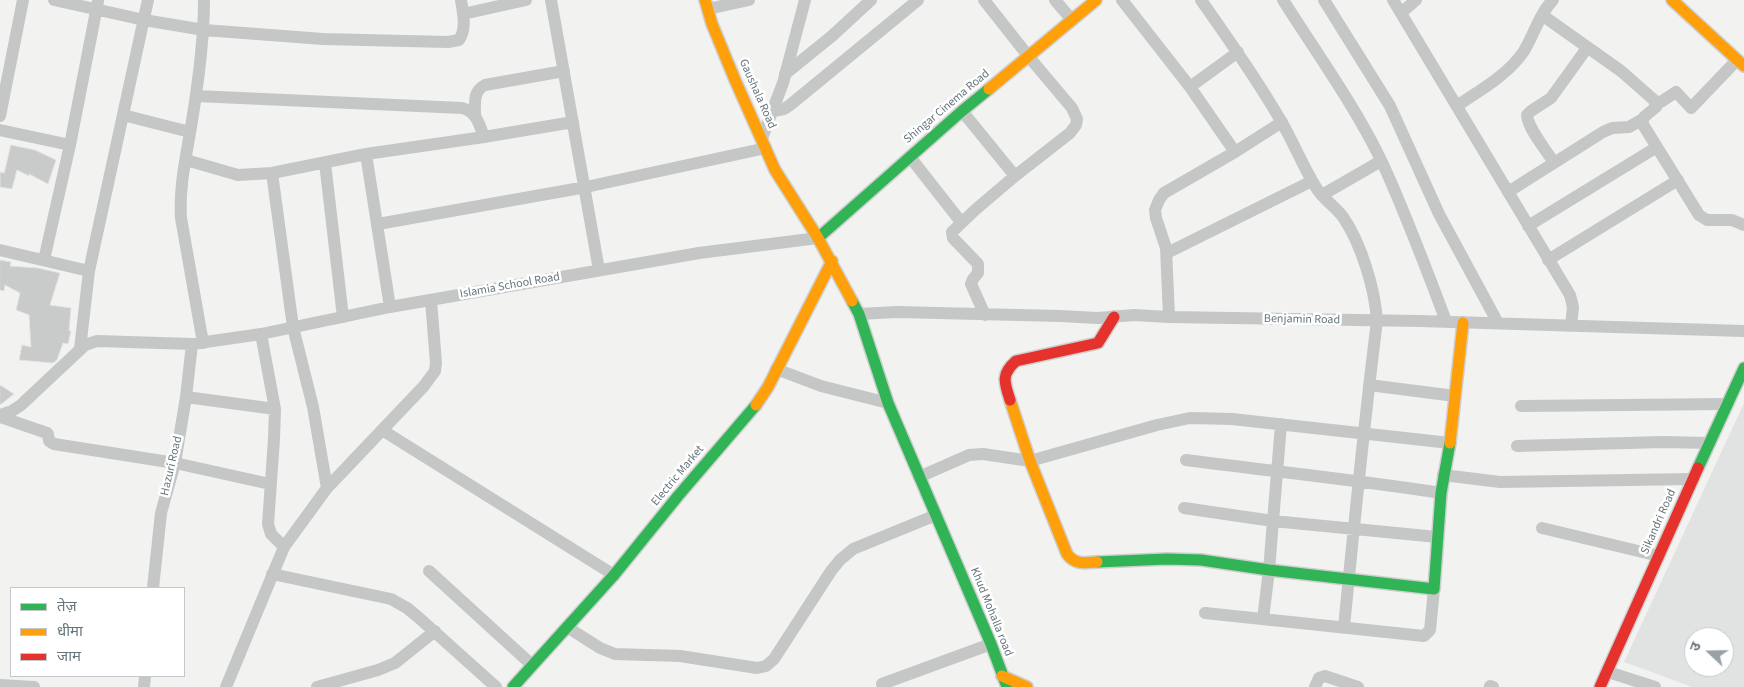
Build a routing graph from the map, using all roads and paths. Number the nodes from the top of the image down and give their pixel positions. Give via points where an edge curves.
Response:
1 (23, 0) edge
2 (54, 0) edge
3 (148, 0) edge
4 (204, 0) edge
5 (461, 0) edge
6 (526, 0) edge
7 (551, 0) edge
8 (749, 0) edge
9 (805, 0) edge
10 (871, 0) edge
11 (918, 0) edge
12 (984, 0) edge
13 (1055, 0) edge
14 (1096, 0) edge
15 (1122, 0) edge
16 (1201, 0) edge
17 (1283, 0) edge
18 (1324, 0) edge
19 (1393, 0) edge
20 (1416, 0) edge
21 (1553, 0) edge
22 (1672, 0) edge
23 (97, 4) edge
24 (707, 4) edge
25 (1401, 13) junction
26 (463, 14) junction
27 (1542, 15) junction
28 (144, 20) junction
29 (1072, 20) junction
30 (204, 30) junction
31 (1587, 48) junction
32 (1238, 52) junction
33 (1029, 57) junction
34 (1740, 63) edge
35 (564, 72) junction
36 (786, 74) junction
37 (1190, 87) junction
38 (196, 96) junction
39 (1656, 105) junction
40 (1457, 106) junction
41 (773, 111) junction
42 (962, 111) junction
43 (123, 115) junction
44 (475, 115) junction
45 (0, 116) edge
46 (1643, 119) junction
47 (573, 122) junction
48 (1282, 122) junction
49 (0, 130) edge
50 (190, 132) junction
51 (484, 137) junction
52 (764, 143) junction
53 (70, 145) junction
54 (1657, 147) junction
55 (1235, 152) junction
56 (366, 154) junction
57 (910, 157) junction
58 (186, 160) junction
59 (1381, 161) junction
60 (325, 163) junction
61 (1554, 163) junction
62 (272, 174) junction
63 (1015, 176) junction
64 (1678, 180) junction
65 (1312, 181) junction
66 (586, 188) junction
67 (1508, 192) junction
68 (1322, 196) junction
69 (961, 222) junction
70 (378, 224) junction
71 (1744, 225) edge
72 (1528, 226) junction
73 (818, 238) junction
74 (0, 250) edge
75 (1167, 253) junction
76 (44, 260) junction
77 (1548, 260) junction
78 (832, 261) junction
79 (600, 270) junction
80 (89, 271) junction
81 (431, 300) junction
82 (390, 306) junction
83 (859, 314) junction
84 (984, 315) junction
85 (343, 316) junction
86 (1114, 317) junction
87 (1169, 317) junction
88 (1378, 321) junction
89 (1446, 321) junction
90 (1463, 323) junction
91 (1498, 323) junction
92 (1571, 326) junction
93 (293, 327) junction
94 (1744, 331) edge
95 (261, 334) junction
96 (198, 343) junction
97 (80, 349) junction
98 (1744, 368) edge
99 (776, 369) junction
100 (1369, 385) junction
101 (1455, 396) junction
102 (186, 397) junction
103 (888, 402) junction
104 (1728, 404) junction
105 (1521, 406) dead end
106 (275, 409) junction
107 (0, 416) edge
108 (1281, 424) junction
109 (382, 430) junction
110 (1365, 434) junction
111 (1450, 443) junction
112 (1710, 443) junction
113 (1517, 446) dead end
114 (1186, 460) dead end
115 (1030, 461) junction
116 (175, 463) junction
117 (1276, 472) junction
118 (1443, 475) junction
119 (919, 476) junction
120 (1693, 479) junction
121 (1358, 480) junction
122 (270, 484) junction
123 (327, 488) junction
124 (1441, 493) junction
125 (1184, 508) dead end
126 (936, 515) junction
127 (1274, 521) junction
128 (1542, 528) dead end
129 (1353, 530) junction
130 (1436, 537) junction
131 (284, 547) junction
132 (1658, 556) junction
133 (1269, 570) junction
134 (429, 571) dead end
135 (272, 574) junction
136 (614, 575) junction
137 (1349, 578) junction
138 (153, 587) edge
139 (1434, 589) junction
140 (1205, 613) dead end
141 (1263, 618) junction
142 (1344, 627) junction
143 (567, 628) junction
144 (435, 631) junction
145 (991, 644) junction
146 (532, 665) junction
147 (1608, 672) junction
148 (1000, 682) edge
149 (882, 684) dead end
150 (0, 685) edge
151 (34, 687) edge
152 (226, 687) edge
153 (318, 687) edge
154 (496, 687) edge
155 (512, 687) edge
156 (1007, 687) edge
157 (1027, 687) edge
158 (1316, 687) edge
159 (1358, 687) edge
160 (1600, 687) edge
161 (1655, 687) edge

1 - 45 street
2 - 23 street
3 - 28 street
4 - 30 street, Hazuri Road
5 - 26 street
6 - 26 street
7 - 35 street
8 - 24 street
9 - 36 street
10 - 36 street
11 - 41 street via 790,105
12 - 33 street
13 - 29 street
14 - 29 street, Shingar Cinema Road
15 - 37 street
16 - 32 street
17 - 59 street via 1346,98
18 - 91 street via 1390,106 1438,214
19 - 25 street
20 - 25 street
21 - 27 street
22 - 34 street
23 - 28 street
23 - 53 street
24 - 52 street, Gaushala Road via 712,24
25 - 40 street
26 - 30 street via 463,34 459,40 448,42 323,39
27 - 31 street
27 - 40 street via 1515,62
28 - 30 street
28 - 43 street
29 - 33 street, Shingar Cinema Road
30 - 38 street, Hazuri Road
31 - 39 street via 1621,71
31 - 61 street via 1552,98 1528,115 1528,122
32 - 37 street
32 - 48 street
33 - 42 street, Shingar Cinema Road
33 - 63 street via 1072,108 1076,125
34 - 39 street via 1691,108 1676,92
35 - 44 street via 480,88 476,93
35 - 47 street
36 - 41 street
37 - 55 street
38 - 44 street via 455,107
38 - 50 street, Hazuri Road
39 - 46 street
40 - 67 street
41 - 52 street
42 - 57 street, Shingar Cinema Road
42 - 63 street
43 - 50 street
43 - 80 street
44 - 51 street
46 - 54 street via 1643,125
46 - 61 street via 1629,127 1603,132
47 - 51 street
47 - 66 street
48 - 55 street
48 - 65 street
49 - 53 street
50 - 58 street, Hazuri Road
51 - 56 street
52 - 66 street
52 - 73 street, Gaushala Road via 775,170
53 - 76 street
54 - 64 street
54 - 72 street
55 - 75 street via 1164,193 1159,200 1156,218
56 - 60 street
56 - 70 street
57 - 69 street
57 - 73 street, Shingar Cinema Road
58 - 62 street via 238,175
58 - 96 street, Hazuri Road via 180,199 181,218
59 - 68 street
59 - 89 street
60 - 62 street
60 - 85 street
61 - 67 street
62 - 93 street
63 - 69 street
64 - 71 street via 1703,218 1732,220
64 - 77 street
65 - 68 street
65 - 75 street
66 - 70 street
66 - 79 street
67 - 72 street
68 - 88 street via 1349,226 1372,287
69 - 84 street via 952,232 953,238 978,264 978,273 972,284
70 - 82 street
72 - 77 street
73 - 78 street, Gaushala Road
73 - 79 street, Islamia School Road
74 - 76 street
75 - 87 street
76 - 80 street
77 - 92 street via 1570,295
78 - 83 street, Gaushala Road
78 - 99 street, Electric Market
79 - 81 street, Islamia School Road
80 - 97 street
81 - 82 street, Islamia School Road
81 - 109 street via 434,371
82 - 85 street, Islamia School Road
83 - 84 street, Benjamin Road
83 - 103 street, Gaushala Road
84 - 86 street, Benjamin Road
85 - 93 street, Islamia School Road
86 - 87 street, Benjamin Road
86 - 115 street via 1098,342 1016,361 1008,368 1004,381
87 - 88 street, Benjamin Road
88 - 89 street, Benjamin Road
88 - 100 street
89 - 90 street, Benjamin Road
90 - 91 street, Benjamin Road
90 - 101 street
91 - 92 street, Benjamin Road
92 - 94 street, Benjamin Road
93 - 95 street, Islamia School Road
93 - 123 street via 313,407
95 - 96 street, Islamia School Road
95 - 106 street
96 - 97 street, Islamia School Road via 97,341
96 - 102 street, Hazuri Road
97 - 107 street via 21,405
98 - 104 street, Sikandri Road
99 - 103 street via 821,386
99 - 136 street, Electric Market via 754,408
100 - 101 street
100 - 110 street
101 - 111 street
102 - 106 street
102 - 116 street, Hazuri Road
103 - 119 street, Khud Mohalla road
104 - 105 street
104 - 112 street, Sikandri Road
106 - 122 street
107 - 116 street via 47,433 49,441 54,444
108 - 110 street
108 - 115 street via 1190,418
108 - 117 street
109 - 123 street
109 - 136 street
110 - 111 street
110 - 121 street
111 - 118 street
112 - 113 street
112 - 120 street, Sikandri Road
114 - 117 street
115 - 119 street via 976,454
115 - 133 street via 1067,554 1074,562 1182,559
116 - 122 street
116 - 138 street, Hazuri Road via 160,513
117 - 121 street
117 - 127 street
118 - 120 street via 1500,482
118 - 124 street
119 - 126 street, Khud Mohalla road
120 - 132 street, Sikandri Road
121 - 124 street
121 - 129 street
122 - 131 street via 268,530
123 - 131 street
124 - 130 street
125 - 127 street
126 - 143 street via 846,554 766,666 757,668 680,656 615,654
126 - 145 street, Khud Mohalla road
127 - 129 street
127 - 133 street
128 - 132 street
129 - 130 street
129 - 137 street
130 - 139 street
131 - 135 street
132 - 147 street, Sikandri Road
133 - 137 street
133 - 141 street
134 - 146 street
135 - 144 street via 391,599
135 - 152 street
136 - 143 street, Electric Market
137 - 139 street
137 - 142 street
139 - 142 street via 1430,630 1424,636
140 - 141 street
141 - 142 street
143 - 146 street, Electric Market
144 - 153 street via 395,663
144 - 154 street
145 - 148 street, Khud Mohalla road
145 - 149 street
146 - 155 street, Electric Market
147 - 160 street, Sikandri Road
147 - 161 street
148 - 156 street
148 - 157 street, Khud Mohalla road
150 - 151 street
158 - 159 street via 1319,678 1325,676

